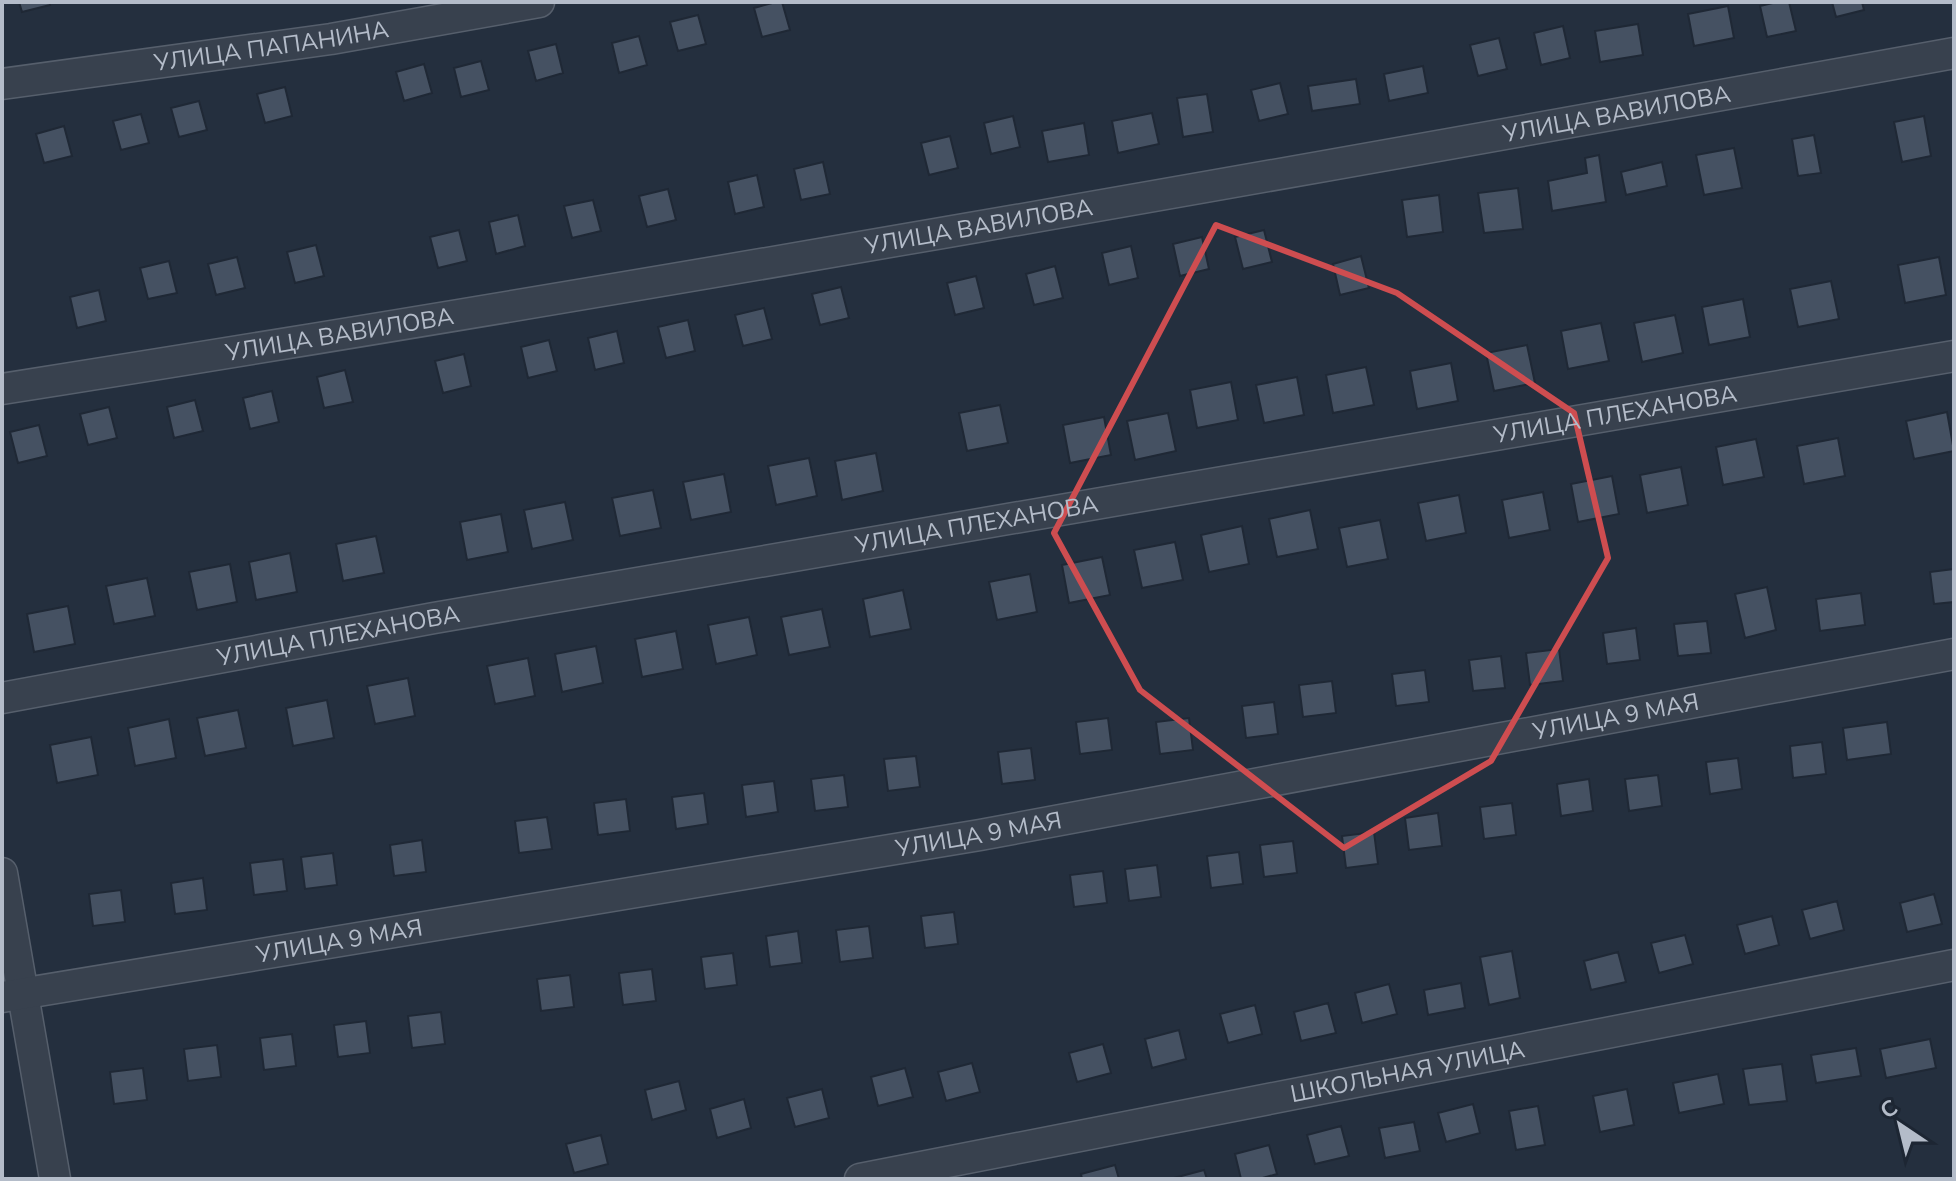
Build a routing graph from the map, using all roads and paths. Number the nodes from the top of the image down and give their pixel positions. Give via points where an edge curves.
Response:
1 (539, 2) edge
2 (1954, 53) edge
3 (2, 84) edge
4 (1954, 356) edge
5 (2, 389) edge
6 (1954, 654) edge
7 (2, 698) edge
8 (2, 873) edge
9 (1954, 965) edge
10 (12, 995) edge
11 (55, 1179) edge
12 (860, 1179) edge

1 - 3 street, УЛИЦА ПАПАНИНА via 331,39
2 - 5 street, УЛИЦА ВАВИЛОВА via 860,248
4 - 7 street, УЛИЦА ПЛЕХАНОВА via 434,618
6 - 10 street, УЛИЦА 9 МАЯ via 980,835
8 - 10 street
9 - 12 street, ШКОЛЬНАЯ УЛИЦА
10 - 11 street

